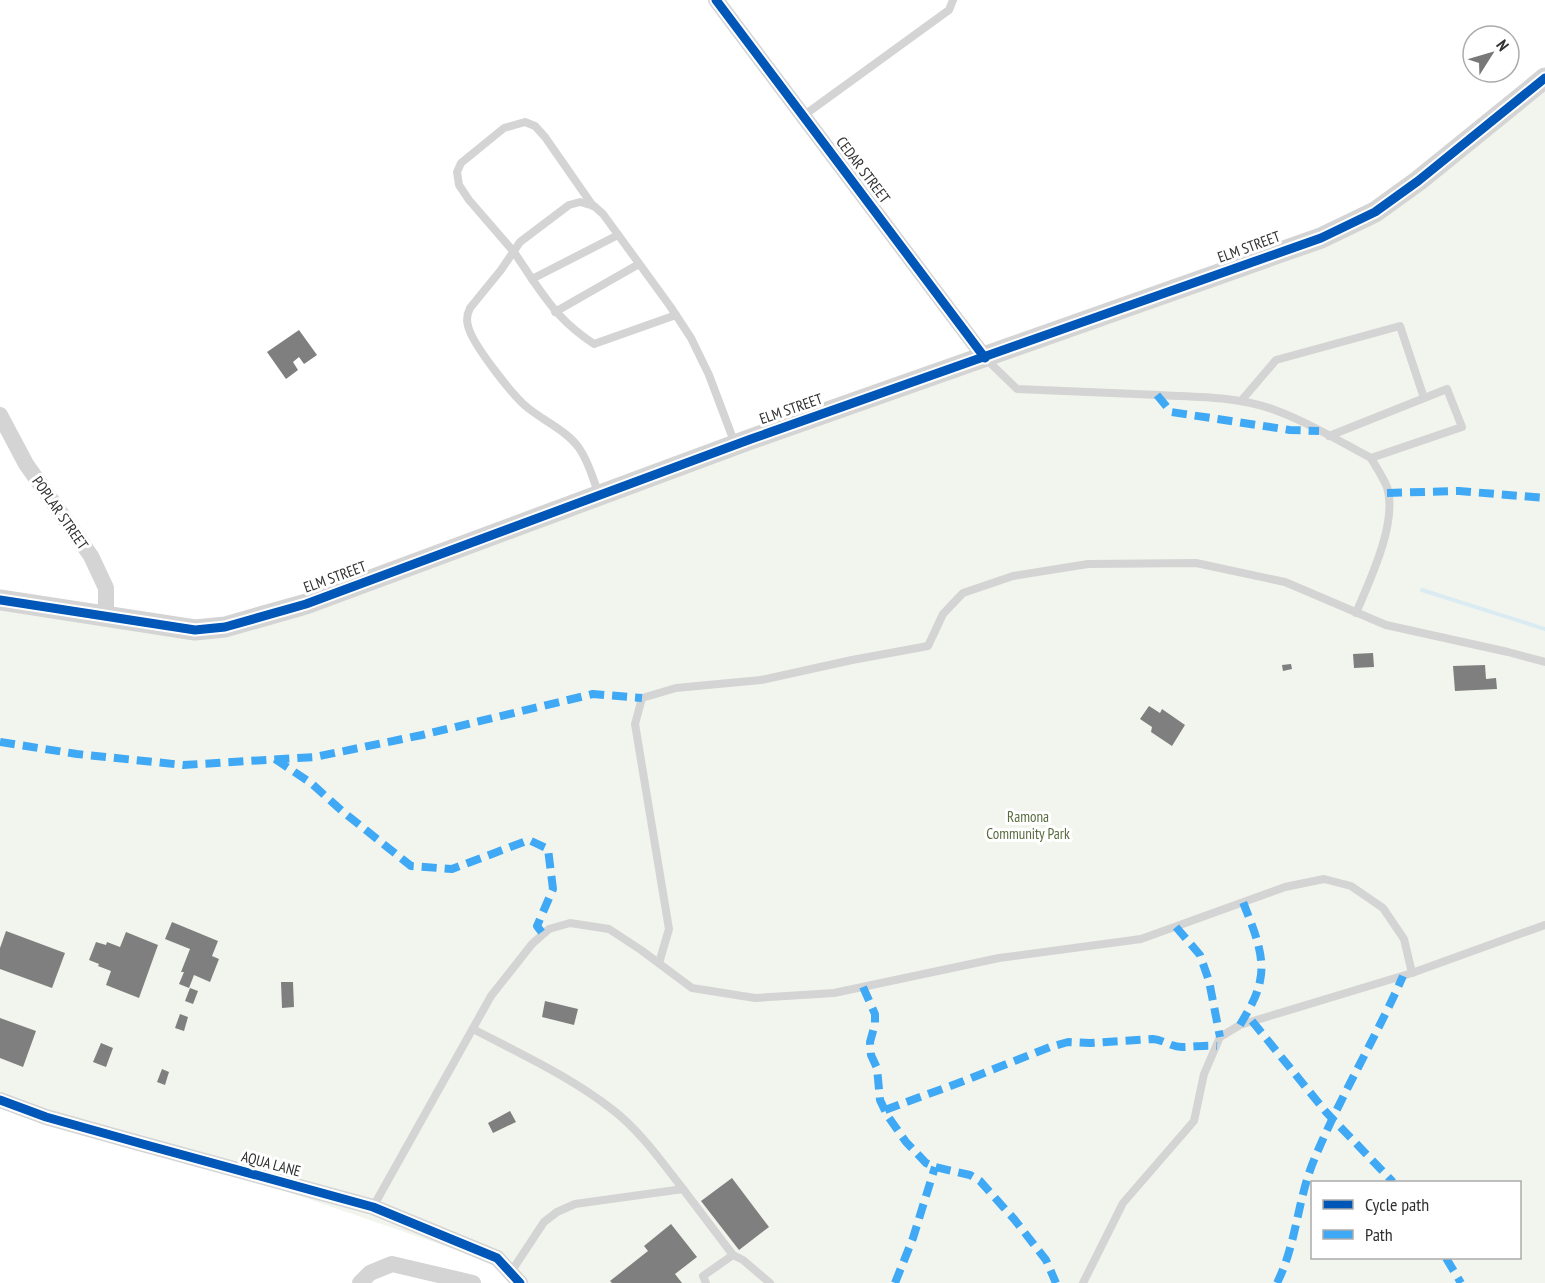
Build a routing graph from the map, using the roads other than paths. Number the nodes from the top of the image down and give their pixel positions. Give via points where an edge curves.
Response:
1 (716, 0) edge
2 (953, 0) edge
3 (1545, 78) edge
4 (804, 116) junction
5 (594, 206) junction
6 (618, 235) junction
7 (514, 252) junction
8 (639, 264) junction
9 (532, 279) junction
10 (555, 312) junction
11 (676, 315) junction
12 (985, 357) junction
13 (1424, 398) junction
14 (1241, 401) junction
15 (0, 415) edge
16 (1329, 436) junction
17 (736, 445) junction
18 (1371, 458) junction
19 (599, 496) junction
20 (0, 600) edge
21 (1356, 612) junction
22 (106, 616) junction
23 (1545, 662) edge
24 (1545, 925) edge
25 (659, 963) junction
26 (1412, 973) junction
27 (473, 1029) junction
28 (0, 1100) edge
29 (683, 1189) junction
30 (373, 1207) junction
31 (733, 1255) junction
32 (515, 1278) edge
33 (360, 1283) edge
34 (473, 1283) edge
35 (705, 1283) edge
36 (770, 1283) edge
37 (1083, 1283) edge

1 - 4 street, CEDAR STREET
2 - 4 lane via 949,10
3 - 12 street, ELM STREET via 1375,212 1321,238
4 - 12 street, CEDAR STREET
5 - 6 lane
5 - 7 lane via 580,202 569,205 520,242
5 - 7 lane via 535,126 525,122 504,128 461,163 457,172 468,200
6 - 8 lane
6 - 9 lane
7 - 9 lane
7 - 19 lane via 470,308 467,324 475,342 515,395 579,447
8 - 10 lane
8 - 11 lane
9 - 10 lane
10 - 11 lane via 594,344
11 - 17 lane via 705,368
12 - 14 lane via 1017,388
12 - 17 street, ELM STREET
13 - 14 lane via 1400,326 1276,360
13 - 16 lane
13 - 18 lane via 1447,389 1462,427
14 - 16 lane via 1272,409
15 - 22 street, POPLAR STREET via 26,464 91,556 106,588
16 - 18 lane
17 - 19 street, ELM STREET
18 - 21 lane via 1387,487 1389,521
19 - 22 street, ELM STREET via 306,604 225,627 195,630
20 - 22 street, ELM STREET
21 - 23 lane via 1386,625
21 - 25 lane via 1285,582 1196,563 1089,564 1013,576 963,593 944,614 928,646 761,680 676,688 642,698 635,724 669,929
24 - 26 lane
25 - 26 lane via 693,988 755,998 834,993 999,958 1141,939 1285,887 1324,879 1351,886 1383,908 1404,939
25 - 27 lane via 609,929 570,923 549,929 532,944 491,996
26 - 37 lane via 1240,1025 1220,1037 1204,1074 1194,1121 1123,1203
27 - 29 lane via 547,1067 613,1110 640,1135
27 - 30 lane
28 - 30 street, AQUA LANE
29 - 31 lane
29 - 32 lane via 575,1204 557,1212 544,1222
30 - 32 street, AQUA LANE via 496,1258
31 - 35 lane via 704,1276
31 - 36 lane
33 - 34 street via 370,1273 392,1264

